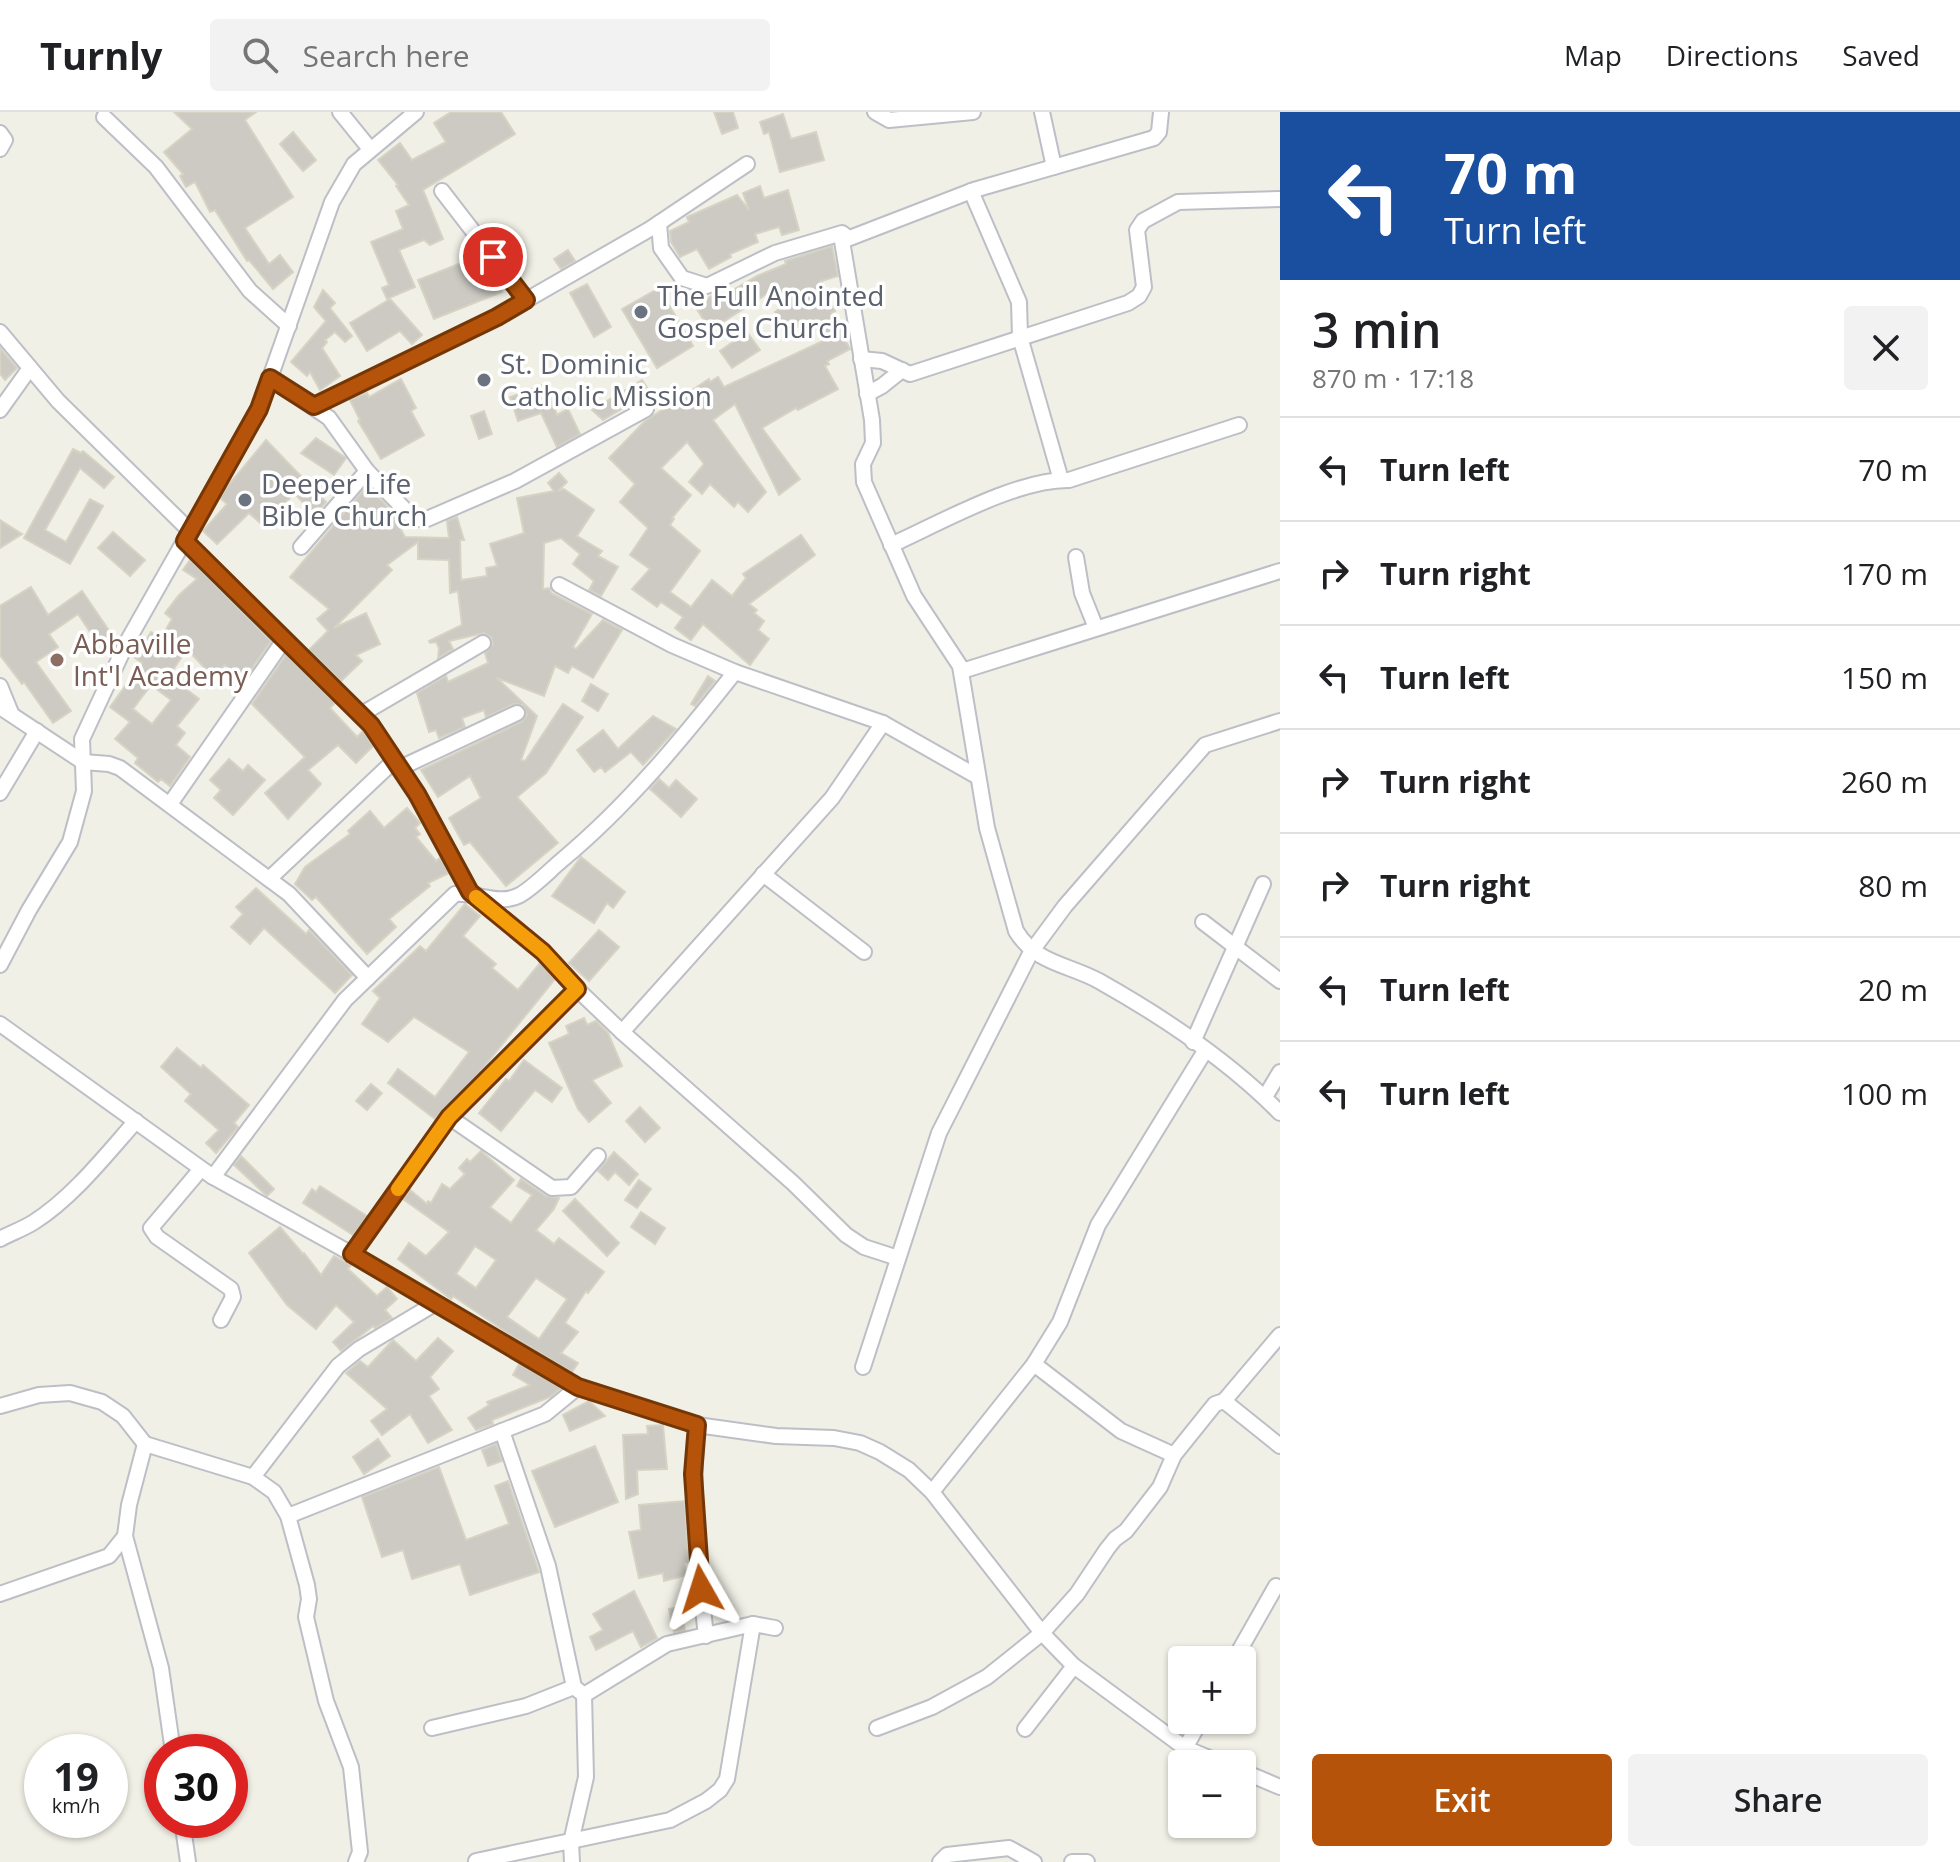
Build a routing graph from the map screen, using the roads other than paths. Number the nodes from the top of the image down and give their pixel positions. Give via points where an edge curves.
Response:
1 (340, 112) edge
2 (416, 112) edge
3 (875, 112) edge
4 (973, 112) edge
5 (1042, 112) edge
6 (1161, 112) edge
7 (104, 117) dead end
8 (0, 133) edge
9 (0, 149) edge
10 (370, 149) junction
11 (747, 164) dead end
12 (1054, 167) junction
13 (442, 191) dead end
14 (971, 191) junction
15 (1280, 199) edge
16 (659, 223) junction
17 (847, 237) junction
18 (526, 300) junction
19 (289, 326) junction
20 (0, 332) edge
21 (1020, 337) junction
22 (861, 359) junction
23 (30, 368) junction
24 (902, 370) junction
25 (270, 378) junction
26 (867, 394) junction
27 (314, 406) junction
28 (646, 409) dead end
29 (0, 410) edge
30 (1239, 425) dead end
31 (367, 471) junction
32 (1061, 480) junction
33 (187, 536) junction
34 (891, 545) junction
35 (301, 547) dead end
36 (1076, 557) dead end
37 (1280, 571) edge
38 (559, 585) dead end
39 (1096, 628) junction
40 (284, 640) junction
41 (483, 643) dead end
42 (962, 671) junction
43 (735, 672) junction
44 (0, 686) edge
45 (6, 710) edge
46 (517, 713) dead end
47 (360, 715) junction
48 (1280, 721) edge
49 (883, 723) junction
50 (37, 731) junction
51 (83, 762) junction
52 (398, 764) junction
53 (978, 777) junction
54 (0, 793) edge
55 (170, 804) junction
56 (763, 874) junction
57 (269, 879) junction
58 (1263, 884) dead end
59 (470, 892) junction
60 (1203, 922) dead end
61 (1235, 945) junction
62 (864, 952) dead end
63 (1031, 952) junction
64 (0, 965) edge
65 (368, 978) junction
66 (1280, 981) edge
67 (577, 989) junction
68 (0, 1024) edge
69 (622, 1032) junction
70 (1199, 1046) junction
71 (1280, 1072) edge
72 (1265, 1097) junction
73 (1280, 1113) edge
74 (449, 1117) junction
75 (136, 1121) junction
76 (598, 1156) dead end
77 (207, 1173) junction
78 (0, 1239) edge
79 (352, 1254) junction
80 (898, 1258) junction
81 (436, 1303) junction
82 (221, 1320) dead end
83 (1280, 1335) edge
84 (1034, 1364) junction
85 (863, 1367) dead end
86 (578, 1387) junction
87 (1224, 1401) junction
88 (0, 1406) edge
89 (697, 1425) junction
90 (502, 1431) junction
91 (145, 1444) junction
92 (1280, 1446) edge
93 (1174, 1455) junction
94 (253, 1477) junction
95 (932, 1492) junction
96 (288, 1516) junction
97 (125, 1536) junction
98 (1276, 1586) dead end
99 (0, 1594) edge
100 (753, 1624) junction
101 (775, 1628) dead end
102 (1042, 1633) junction
103 (706, 1636) junction
104 (1242, 1646) edge
105 (1074, 1666) junction
106 (579, 1691) junction
107 (432, 1728) dead end
108 (877, 1728) dead end
109 (1025, 1729) dead end
110 (170, 1734) edge
111 (1193, 1734) edge
112 (1185, 1748) junction
113 (1190, 1750) edge
114 (1256, 1777) edge
115 (1280, 1787) edge
116 (185, 1838) edge
117 (571, 1842) junction
118 (476, 1861) edge
119 (188, 1862) edge
120 (356, 1862) edge
121 (572, 1862) edge
122 (940, 1862) edge
123 (1034, 1862) edge
124 (1072, 1862) edge
125 (1087, 1862) edge

1 - 10 street
2 - 10 street
3 - 4 street via 889,120
5 - 12 street
6 - 12 street via 1154,138
7 - 19 street via 156,167 250,291
8 - 9 street via 5,140
10 - 19 street via 354,164 332,202
11 - 16 street
12 - 14 street
13 - 18 street
14 - 17 street
14 - 21 street via 1016,294
15 - 21 street via 1171,204 1138,225 1144,274 1139,296
16 - 17 street via 661,248 682,278 707,286 775,253 842,233
16 - 18 street
17 - 22 street via 842,248
18 - 27 street
19 - 25 street
20 - 23 street
21 - 24 street via 910,374
21 - 32 street
22 - 24 street
22 - 26 street
23 - 29 street
23 - 33 street
24 - 26 street
25 - 27 street
25 - 33 street via 259,409
26 - 34 street via 873,443 863,464 864,482
27 - 31 street via 329,418
28 - 31 street via 515,481 427,519 414,519
30 - 32 street
31 - 35 street
32 - 34 street via 1001,495
33 - 40 street
33 - 51 street via 127,642 82,739
34 - 42 street via 914,596
36 - 39 street
37 - 39 street
38 - 43 street
39 - 42 street
40 - 47 street
40 - 55 street
41 - 47 street
42 - 53 street
43 - 49 street
43 - 59 street via 676,747 599,830 519,896 495,900
44 - 45 street
45 - 50 street
46 - 52 street
47 - 52 street
48 - 63 street via 1205,745
49 - 53 street
49 - 56 street via 832,798
50 - 51 street
50 - 54 street
51 - 55 street via 120,768
51 - 64 street via 84,791 70,842
52 - 57 street
52 - 59 street
53 - 63 street via 1016,931
55 - 57 street
56 - 62 street
56 - 69 street
57 - 65 street
58 - 61 street
59 - 65 street via 455,894
59 - 67 street via 543,952
60 - 61 street
61 - 66 street
61 - 70 street
63 - 70 street via 1097,980
63 - 80 street via 939,1133
65 - 77 street
67 - 69 street
67 - 74 street
68 - 75 street
69 - 80 street via 846,1235
70 - 72 street
70 - 84 street via 1098,1225 1060,1322
71 - 72 street
72 - 73 street
74 - 76 street via 552,1188 571,1187
74 - 79 street
75 - 77 street
75 - 78 street via 49,1211
77 - 79 street
77 - 82 street via 151,1228 231,1289 233,1297
79 - 81 street
80 - 85 street
81 - 86 street
81 - 94 street via 338,1366
83 - 87 street
84 - 93 street via 1121,1431
84 - 95 street
86 - 89 street
86 - 90 street via 545,1414
87 - 92 street
87 - 93 street via 1215,1404
88 - 91 street via 70,1393 102,1402 123,1416
89 - 95 street via 860,1443 909,1470
89 - 103 street via 693,1474
90 - 96 street
90 - 106 street via 548,1566
91 - 94 street
91 - 97 street
93 - 102 street via 1160,1487
94 - 96 street via 274,1492
95 - 102 street
96 - 120 street via 307,1585 306,1617 326,1701 351,1767 360,1852
97 - 99 street via 109,1556
97 - 110 street via 161,1668
98 - 104 street
100 - 101 street
100 - 103 street
100 - 117 street via 727,1779 720,1790 670,1820
102 - 105 street
102 - 108 street via 987,1677 932,1707
103 - 106 street via 661,1646
105 - 109 street
105 - 112 street
106 - 107 street
106 - 117 street via 586,1777
111 - 112 street
112 - 113 street
114 - 115 street
116 - 119 street
117 - 118 street
117 - 121 street
122 - 123 street via 947,1855 1009,1848
124 - 125 street

